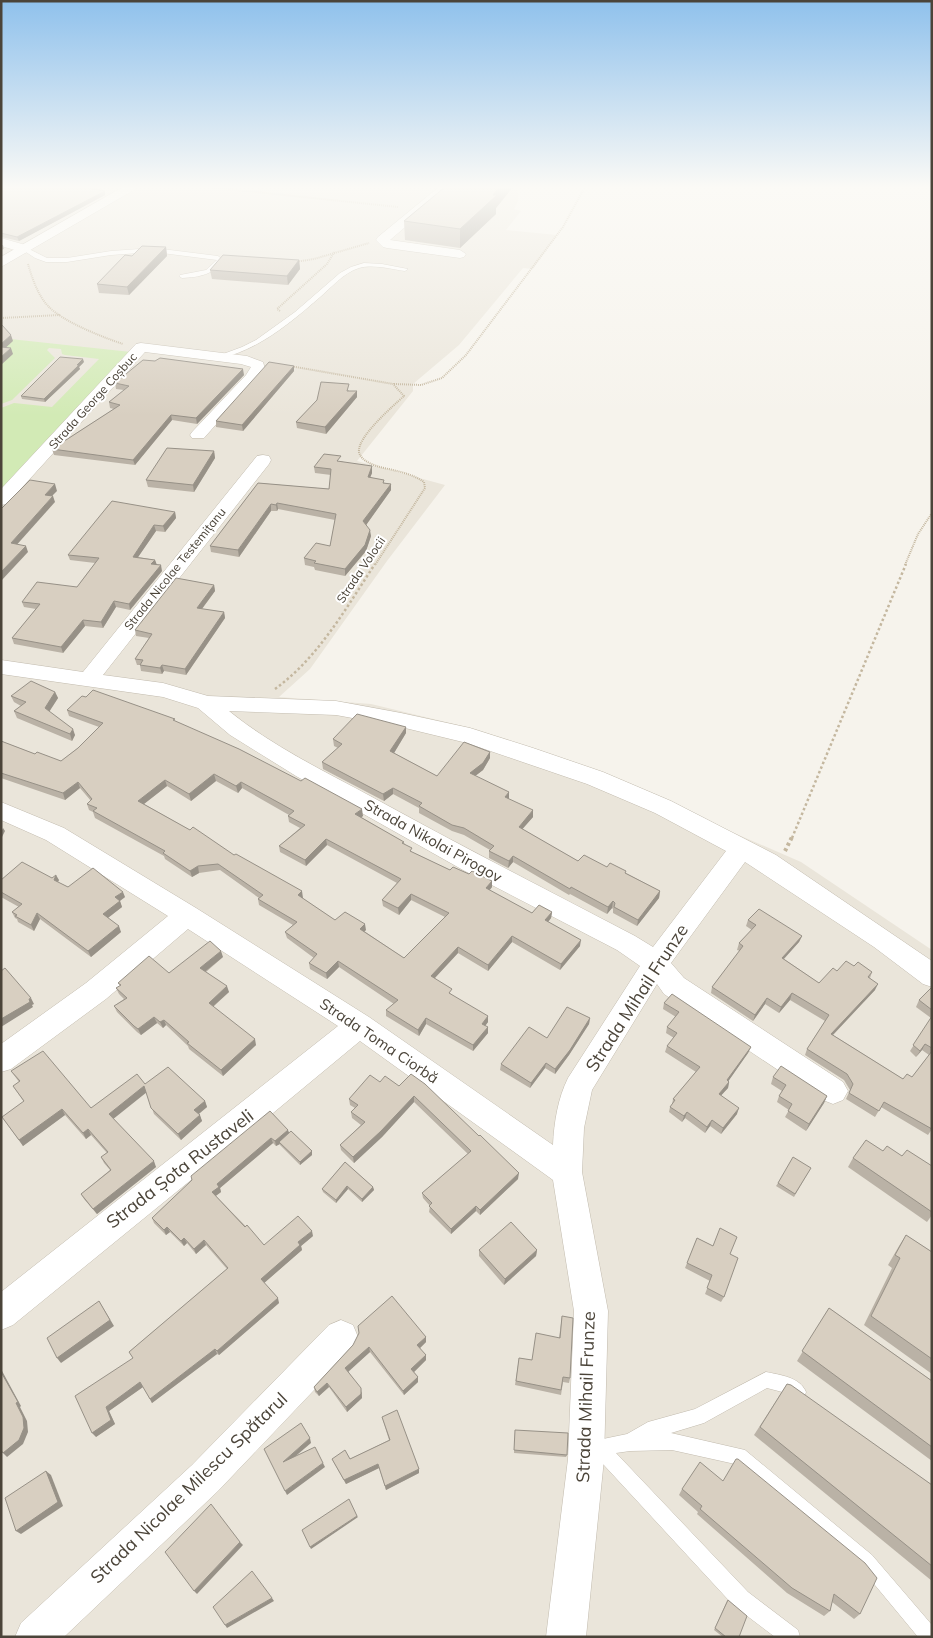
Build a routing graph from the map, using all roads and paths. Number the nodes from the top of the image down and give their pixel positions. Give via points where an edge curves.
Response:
1 (28, 263) edge
2 (217, 263) edge
3 (327, 263) edge
4 (535, 263) edge
5 (405, 269) dead end
6 (182, 276) dead end
7 (60, 316) junction
8 (1, 318) edge
9 (291, 318) junction
10 (141, 347) junction
11 (216, 357) junction
12 (254, 363) junction
13 (393, 384) junction
14 (198, 435) dead end
15 (262, 460) dead end
16 (1, 500) edge
17 (932, 514) edge
18 (1, 666) edge
19 (88, 678) junction
20 (206, 704) junction
21 (253, 704) junction
22 (1, 810) edge
23 (754, 856) junction
24 (187, 916) junction
25 (656, 963) junction
26 (932, 976) edge
27 (358, 1025) junction
28 (1, 1060) edge
29 (833, 1091) dead end
30 (567, 1172) junction
31 (1, 1313) edge
32 (342, 1337) dead end
33 (814, 1403) edge
34 (593, 1441) junction
35 (630, 1442) junction
36 (35, 1637) edge
37 (566, 1637) edge
38 (791, 1637) edge
39 (930, 1637) edge

1 - 7 path via 48,307
2 - 6 lane via 208,272
3 - 9 path via 277,309
4 - 13 path via 466,355 442,378 421,385
5 - 9 lane via 362,266 347,271
7 - 8 path
7 - 10 path via 110,340
9 - 11 lane via 239,352
10 - 11 street, Strada George Coșbuc
10 - 16 street, Strada George Coșbuc
11 - 12 street, Strada George Coșbuc
12 - 13 path via 304,368
12 - 14 street via 258,369
13 - 21 path, Strada Volocii via 404,396 366,435 359,446 359,453 363,459 379,466 417,477 424,482 425,488 336,624 285,682
15 - 19 street, Strada Nicolae Testemițanu
17 - 23 path via 918,534 787,850
18 - 19 street, Strada Nikolai Pirogov
19 - 20 street, Strada Nikolai Pirogov via 163,690
20 - 21 street
20 - 25 street, Strada Nikolai Pirogov via 238,730 304,770 626,943
21 - 23 street via 336,708 470,736 525,752 663,807
22 - 24 street, Strada Toma Ciorbă via 55,834
23 - 25 street, Strada Mihail Frunze
23 - 26 street
24 - 27 street, Strada Toma Ciorbă
24 - 28 street via 96,991
25 - 29 street, Strada Nikolai Pirogov via 674,986
25 - 30 street, Strada Mihail Frunze via 578,1087 569,1128
27 - 30 street, Strada Toma Ciorbă
27 - 31 street, Strada Șota Rustaveli
30 - 34 street, Strada Mihail Frunze via 591,1311
32 - 36 street, Strada Nicolae Milescu Spătarul via 205,1478
33 - 35 lane via 790,1386 766,1380 698,1417 648,1430
34 - 35 lane
34 - 37 street, Strada Mihail Frunze via 586,1459
34 - 38 lane via 741,1600
35 - 39 lane via 672,1441 739,1456 866,1561

